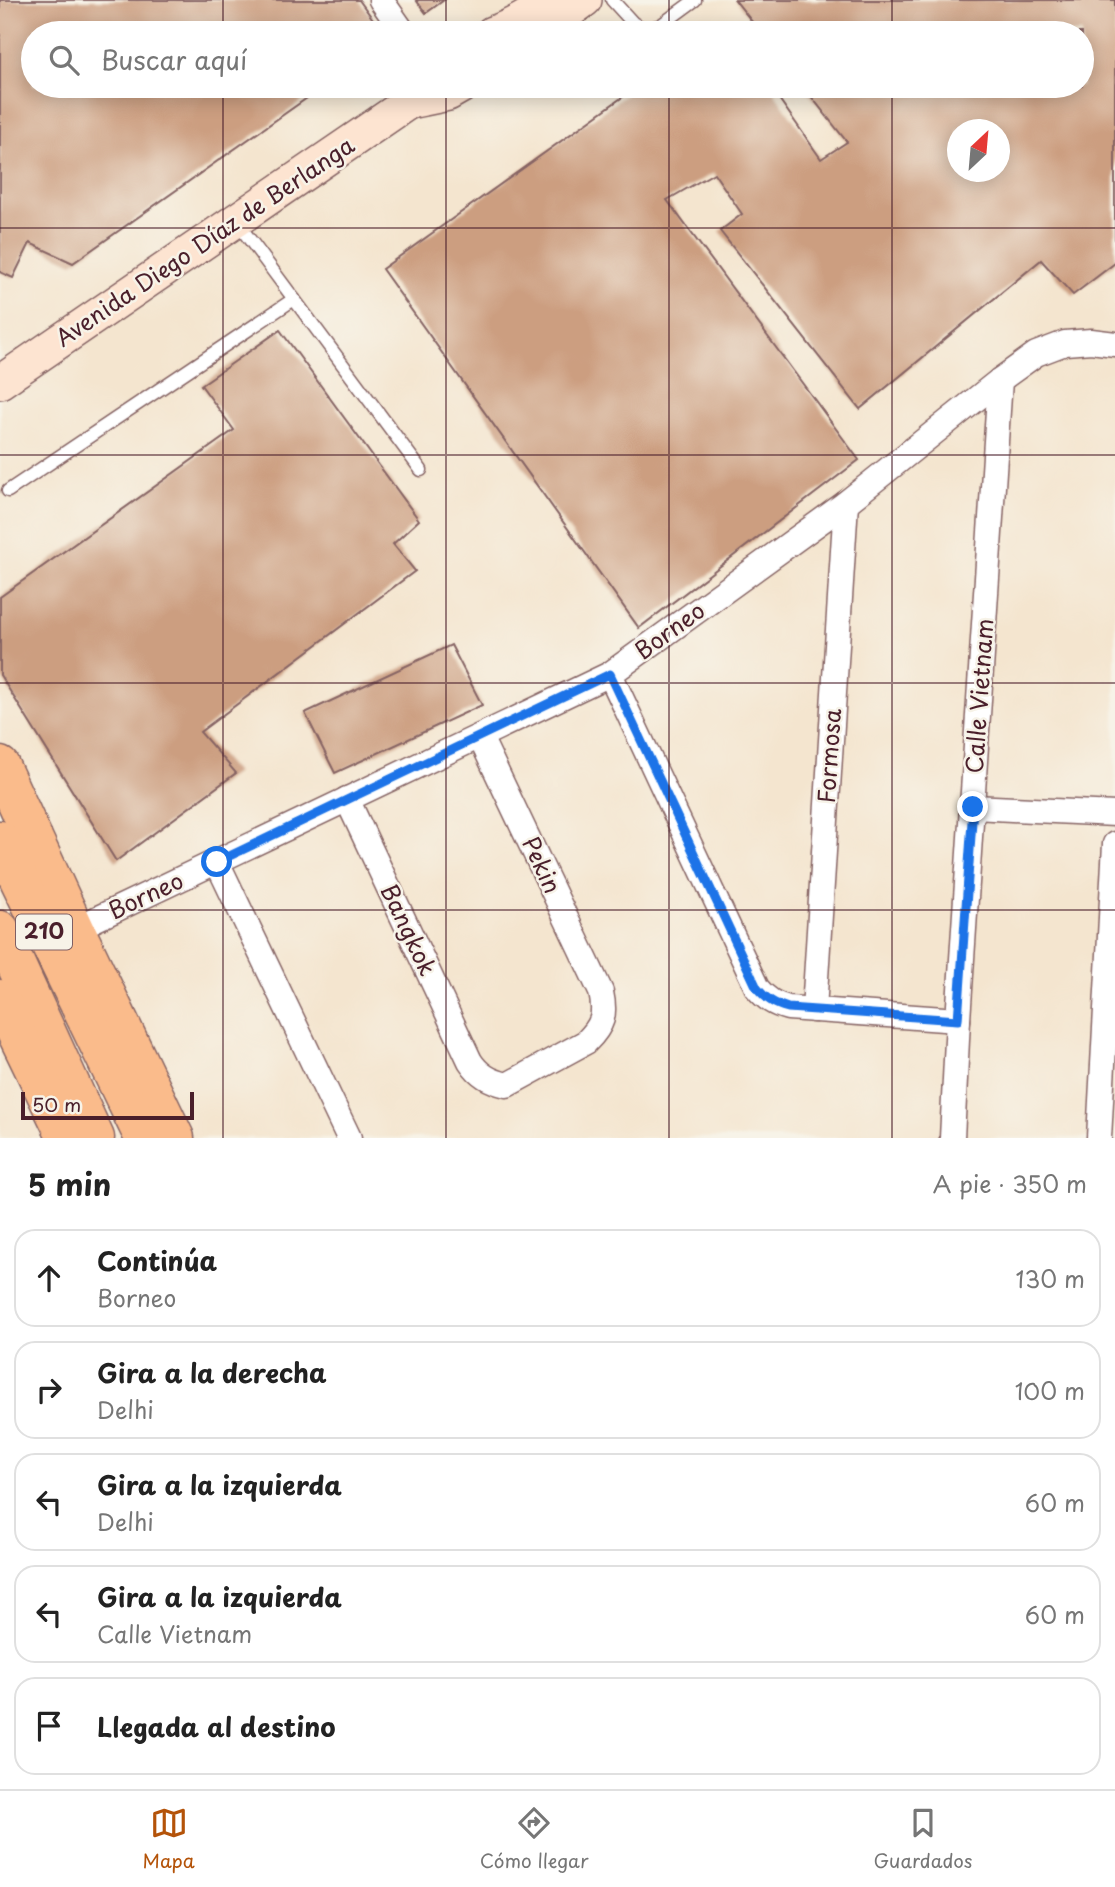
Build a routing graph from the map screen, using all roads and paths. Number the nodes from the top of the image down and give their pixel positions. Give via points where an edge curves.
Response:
1 (381, 0) edge
2 (522, 0) edge
3 (551, 0) edge
4 (585, 0) edge
5 (612, 0) edge
6 (695, 0) edge
7 (396, 21) edge
8 (494, 21) edge
9 (520, 21) edge
10 (556, 21) edge
11 (631, 21) edge
12 (666, 21) edge
13 (426, 98) edge
14 (236, 221) junction
15 (294, 299) junction
16 (1115, 344) edge
17 (1000, 380) junction
18 (0, 382) edge
19 (421, 470) dead end
20 (8, 491) dead end
21 (846, 503) junction
22 (610, 674) junction
23 (480, 737) junction
24 (0, 766) edge
25 (347, 799) junction
26 (973, 807) junction
27 (1115, 814) edge
28 (0, 841) edge
29 (1115, 844) edge
30 (217, 862) junction
31 (75, 929) junction
32 (0, 930) edge
33 (0, 999) edge
34 (814, 1010) junction
35 (958, 1020) junction
36 (470, 1061) joint
37 (68, 1138) edge
38 (95, 1138) edge
39 (144, 1138) edge
40 (175, 1138) edge
41 (349, 1138) edge
42 (952, 1138) edge
43 (1099, 1138) edge

1 - 7 street
2 - 8 main road
3 - 9 main road
4 - 10 main road
5 - 11 lane
6 - 12 lane
13 - 14 main road, Avenida Diego Díaz de Berlanga
14 - 15 lane
14 - 18 main road, Avenida Diego Díaz de Berlanga
15 - 19 lane
15 - 20 lane
16 - 17 street, Borneo via 1065,343 1036,354
17 - 21 street, Borneo
17 - 26 street, Calle Vietnam
21 - 22 street, Borneo
21 - 34 street, Formosa
22 - 23 street, Borneo
22 - 34 street via 757,988 776,1005
23 - 25 street, Borneo
23 - 36 street, Pekin via 605,1009 596,1032 586,1042 507,1085 487,1078
24 - 31 highway
25 - 30 street, Borneo
25 - 36 street, Bangkok
26 - 27 street
26 - 35 street, Calle Vietnam
28 - 39 highway, 210
29 - 43 street
30 - 31 street, Borneo
30 - 41 street
31 - 40 highway
32 - 38 highway, 210
33 - 37 highway
34 - 35 street
35 - 42 street, Calle Vietnam

